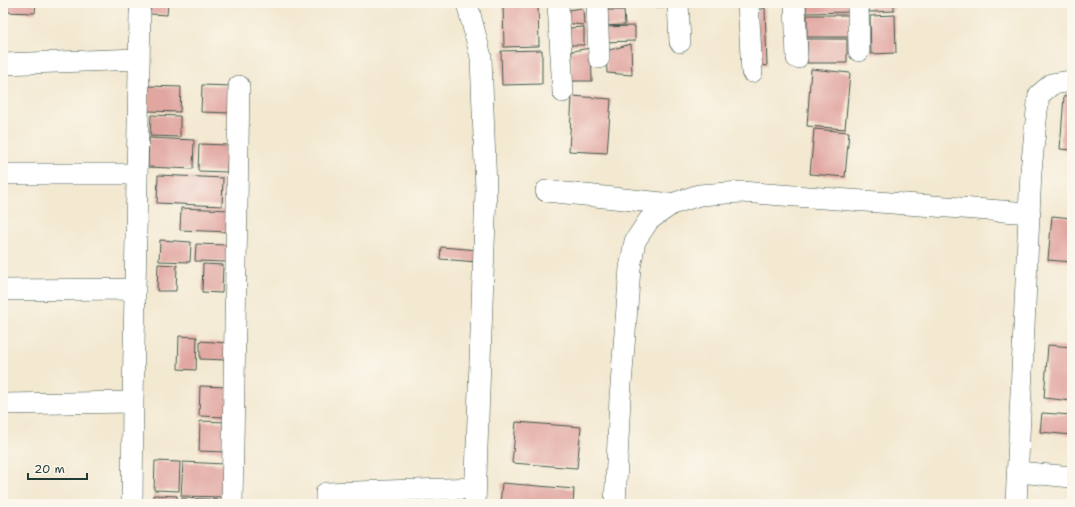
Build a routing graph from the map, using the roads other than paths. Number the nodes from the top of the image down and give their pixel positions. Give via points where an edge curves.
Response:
1 (467, 3) edge
2 (558, 3) edge
3 (597, 3) edge
4 (678, 3) edge
5 (748, 3) edge
6 (794, 3) edge
7 (858, 3) edge
8 (140, 13) dead end
9 (680, 42) dead end
10 (859, 51) dead end
11 (599, 58) dead end
12 (797, 58) dead end
13 (139, 59) junction
14 (3, 64) edge
15 (752, 72) dead end
16 (1072, 81) edge
17 (239, 86) dead end
18 (563, 92) dead end
19 (3, 174) edge
20 (137, 174) junction
21 (546, 191) dead end
22 (672, 204) junction
23 (1030, 213) junction
24 (135, 289) junction
25 (3, 290) edge
26 (133, 402) junction
27 (3, 404) edge
28 (1018, 472) junction
29 (1072, 477) edge
30 (475, 496) edge
31 (132, 504) edge
32 (232, 504) edge
33 (326, 504) edge
34 (615, 504) edge
35 (1016, 504) edge

1 - 30 street via 481,57 486,190
2 - 18 street
3 - 11 street
4 - 9 street
5 - 15 street
6 - 12 street
7 - 10 street
8 - 13 street
13 - 14 street
13 - 20 street
16 - 23 street via 1052,84 1039,95
17 - 32 street
19 - 20 street
20 - 24 street
21 - 22 street
22 - 23 street via 699,195 741,192
22 - 34 street via 649,220 635,241 628,291
23 - 28 street
24 - 25 street
24 - 26 street
26 - 27 street
26 - 31 street
28 - 29 street
28 - 35 street
30 - 33 street via 326,493

